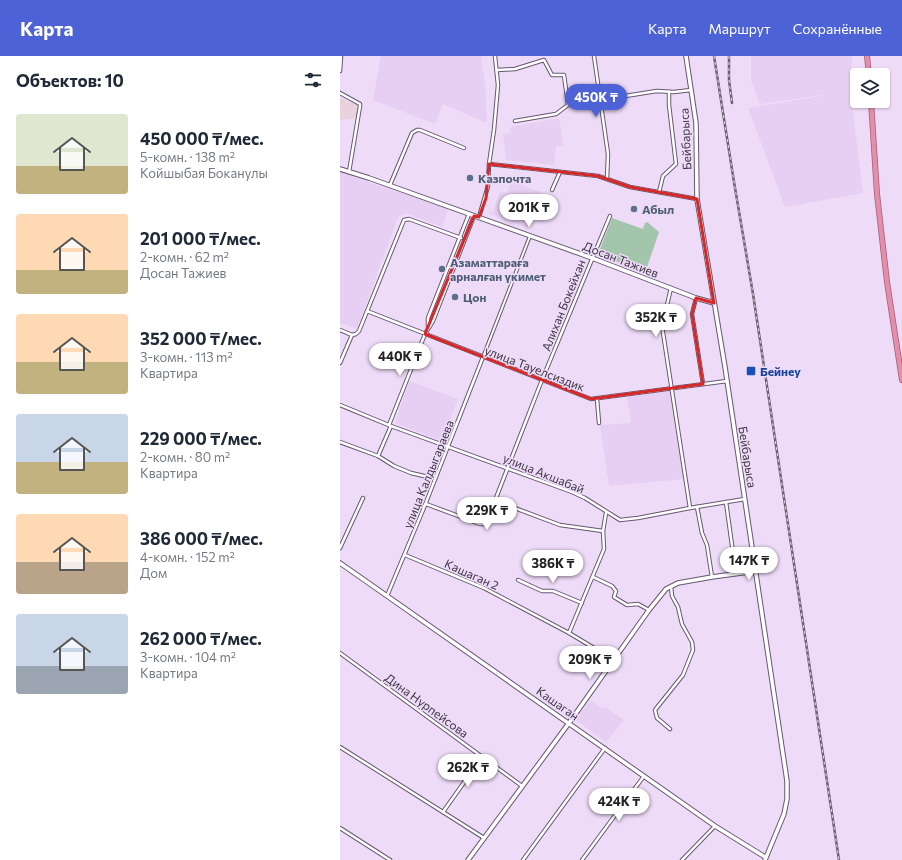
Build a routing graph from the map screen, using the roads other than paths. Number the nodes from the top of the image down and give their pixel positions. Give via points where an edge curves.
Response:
1 (341, 56) edge
2 (495, 56) edge
3 (594, 56) edge
4 (686, 56) edge
5 (867, 56) edge
6 (868, 68) edge
7 (497, 70) junction
8 (340, 71) edge
9 (692, 90) junction
10 (669, 92) junction
11 (340, 93) edge
12 (600, 100) junction
13 (568, 105) junction
14 (871, 108) edge
15 (514, 122) dead end
16 (464, 148) dead end
17 (489, 164) junction
18 (340, 169) edge
19 (349, 172) junction
20 (560, 172) junction
21 (607, 179) junction
22 (390, 185) junction
23 (552, 190) dead end
24 (659, 192) junction
25 (697, 199) junction
26 (470, 214) junction
27 (474, 216) junction
28 (610, 216) dead end
29 (479, 217) junction
30 (530, 236) junction
31 (461, 238) junction
32 (592, 258) junction
33 (443, 282) junction
34 (447, 284) junction
35 (671, 288) junction
36 (696, 298) junction
37 (714, 302) junction
38 (367, 311) junction
39 (428, 327) junction
40 (340, 330) edge
41 (352, 334) junction
42 (425, 334) junction
43 (483, 357) junction
44 (340, 363) edge
45 (542, 380) junction
46 (902, 380) edge
47 (727, 381) junction
48 (702, 384) junction
49 (672, 388) junction
50 (597, 399) junction
51 (340, 405) edge
52 (599, 423) dead end
53 (390, 425) junction
54 (340, 442) edge
55 (448, 446) junction
56 (378, 456) junction
57 (508, 468) junction
58 (437, 476) junction
59 (363, 498) dead end
60 (745, 499) junction
61 (496, 501) junction
62 (726, 502) junction
63 (426, 504) junction
64 (697, 507) junction
65 (690, 508) junction
66 (606, 513) junction
67 (603, 532) junction
68 (340, 548) edge
69 (405, 555) junction
70 (340, 563) edge
71 (756, 571) junction
72 (736, 574) junction
73 (593, 576) junction
74 (712, 577) junction
75 (518, 580) dead end
76 (671, 586) junction
77 (387, 596) junction
78 (582, 603) junction
79 (649, 610) junction
80 (569, 633) junction
81 (340, 653) edge
82 (614, 660) junction
83 (569, 723) junction
84 (670, 729) dead end
85 (340, 747) edge
86 (605, 748) junction
87 (482, 757) junction
88 (644, 776) junction
89 (522, 786) junction
90 (443, 812) junction
91 (715, 826) junction
92 (340, 828) edge
93 (484, 838) junction
94 (764, 859) edge
95 (390, 860) edge
96 (468, 860) edge
97 (523, 860) edge
98 (582, 860) edge
99 (682, 860) edge

1 - 8 street
2 - 7 street
3 - 12 street
4 - 9 street, Бейбарыса
5 - 6 highway
7 - 13 street via 515,69 544,60 552,75 564,75
7 - 17 street via 497,99
9 - 10 street
9 - 25 street, Бейбарыса via 696,123
10 - 12 street via 658,91
10 - 24 street via 676,164 663,176
11 - 19 street via 360,104
12 - 13 street
12 - 21 street via 608,154
13 - 15 street via 556,114
14 - 46 highway via 886,275
16 - 22 street via 420,130 414,131
17 - 20 street
17 - 29 street via 488,186
18 - 19 street, Досан Тажиев
19 - 22 street, Досан Тажиев
20 - 21 street
20 - 23 street
21 - 24 street via 630,187
22 - 26 street, Досан Тажиев
24 - 25 street
25 - 37 street, Бейбарыса
26 - 27 street, Досан Тажиев
26 - 31 street
27 - 29 street, Досан Тажиев
27 - 34 street
28 - 32 street, Алихан Бокейхан
29 - 30 street, Досан Тажиев
30 - 32 street, Досан Тажиев
30 - 43 street
31 - 33 street
31 - 38 street via 409,218 404,220
32 - 35 street, Досан Тажиев
32 - 45 street, Алихан Бокейхан
33 - 34 street
33 - 39 street via 428,318
34 - 39 street via 433,321
35 - 36 street, Досан Тажиев
35 - 49 street via 662,326
36 - 37 street, Досан Тажиев
36 - 48 street via 692,314
37 - 47 street, Бейбарыса
38 - 41 street via 359,331
38 - 42 street, улица Тауелсиздик
39 - 42 street
40 - 41 street
41 - 44 street
42 - 43 street, улица Тауелсиздик
42 - 53 street
43 - 45 street, улица Тауелсиздик
43 - 55 street, улица Калдыгараева
45 - 50 street, улица Тауелсиздик via 584,397
45 - 57 street, Алихан Бокейхан
47 - 48 street, улица Тауелсиздик
47 - 60 street, Бейбарыса
48 - 49 street, улица Тауелсиздик
49 - 50 street, улица Тауелсиздик
49 - 65 street
50 - 52 street
51 - 53 street, улица Акшабай
53 - 55 street, улица Акшабай
53 - 56 street
54 - 56 street
55 - 57 street, улица Акшабай
55 - 58 street, улица Калдыгараева
56 - 58 street via 411,473
57 - 61 street, Алихан Бокейхан
57 - 66 street, улица Акшабай via 572,492
58 - 63 street, улица Калдыгараева
59 - 68 street
60 - 62 street, улица Акшабай
60 - 71 street, Бейбарыса
61 - 63 street, Алихан Бокейхан via 488,521 484,524
61 - 67 street via 560,525
62 - 64 street, улица Акшабай
62 - 72 street
63 - 69 street, улица Калдыгараева
64 - 65 street, улица Акшабай
64 - 74 street
65 - 66 street, улица Акшабай via 623,520
66 - 67 street
67 - 73 street via 604,549
69 - 77 street, улица Калдыгараева
69 - 80 street, Кашаган 2 via 484,588
70 - 77 street, Кашаган
71 - 72 street
71 - 94 street, Бейбарыса via 788,792 784,814
72 - 74 street
73 - 78 street
73 - 79 street via 612,586 616,591 614,597 627,605 638,604
74 - 76 street
75 - 78 street via 542,591 553,591
76 - 79 street
76 - 84 street via 682,624 694,650 683,675 655,710 657,718
77 - 83 street, Кашаган
78 - 80 street
79 - 82 street
80 - 82 street, Кашаган 2
81 - 87 street, Дина Нурпейсова
82 - 83 street
83 - 86 street, Кашаган
83 - 89 street
85 - 90 street
86 - 88 street, Кашаган
86 - 97 street
87 - 89 street, Дина Нурпейсова
87 - 90 street
88 - 91 street, Кашаган
88 - 98 street
89 - 93 street
90 - 93 street
91 - 94 street, Кашаган
91 - 99 street
92 - 95 street
93 - 96 street

